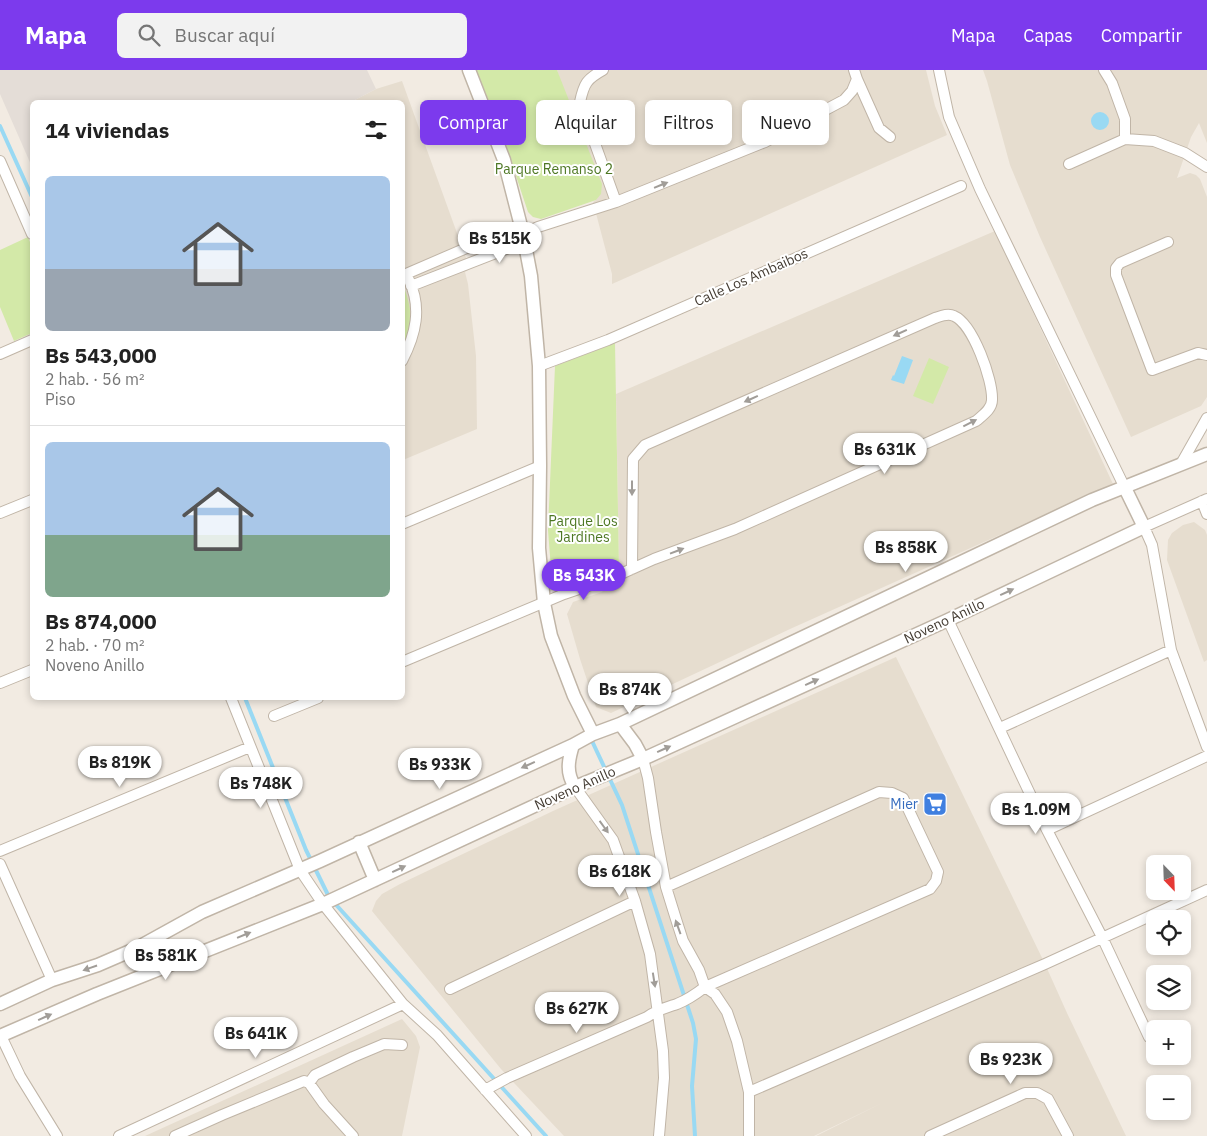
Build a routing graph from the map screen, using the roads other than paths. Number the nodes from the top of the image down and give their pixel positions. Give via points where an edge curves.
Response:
1 (469, 70) edge
2 (603, 70) edge
3 (939, 70) edge
4 (1104, 70) edge
5 (855, 75) edge
6 (890, 137) dead end
7 (1125, 139) junction
8 (0, 161) edge
9 (1069, 164) dead end
10 (1207, 167) edge
11 (961, 186) dead end
12 (616, 202) junction
13 (30, 229) edge
14 (522, 234) junction
15 (1168, 242) dead end
16 (405, 271) edge
17 (405, 273) edge
18 (412, 286) junction
19 (30, 341) edge
20 (0, 354) edge
21 (405, 355) edge
22 (1207, 355) edge
23 (539, 366) junction
24 (1207, 418) edge
25 (1207, 454) edge
26 (1181, 464) junction
27 (540, 466) junction
28 (1124, 486) junction
29 (1204, 500) edge
30 (30, 501) edge
31 (0, 513) edge
32 (1207, 514) edge
33 (405, 523) edge
34 (1144, 527) junction
35 (632, 569) junction
36 (544, 603) junction
37 (948, 620) junction
38 (1171, 650) junction
39 (405, 661) edge
40 (30, 671) edge
41 (0, 683) edge
42 (231, 700) edge
43 (313, 700) edge
44 (274, 716) dead end
45 (620, 724) junction
46 (1000, 728) junction
47 (593, 734) junction
48 (573, 745) junction
49 (250, 747) junction
50 (1207, 747) edge
51 (1207, 756) edge
52 (643, 759) junction
53 (575, 787) junction
54 (1047, 830) junction
55 (359, 842) junction
56 (0, 852) edge
57 (0, 864) edge
58 (309, 866) junction
59 (375, 880) junction
60 (666, 887) junction
61 (1207, 890) edge
62 (330, 900) junction
63 (635, 901) junction
64 (1102, 938) junction
65 (52, 980) junction
66 (705, 987) junction
67 (450, 989) dead end
68 (0, 1004) edge
69 (403, 1004) junction
70 (658, 1009) junction
71 (1146, 1033) edge
72 (0, 1036) edge
73 (402, 1044) dead end
74 (309, 1083) junction
75 (485, 1090) junction
76 (749, 1092) junction
77 (656, 1135) edge
78 (57, 1136) edge
79 (119, 1136) edge
80 (175, 1136) edge
81 (353, 1136) edge
82 (526, 1136) edge
83 (749, 1136) edge
84 (930, 1136) edge
85 (1068, 1136) edge

1 - 14 street via 504,160
2 - 12 street via 590,78 583,88 580,102
3 - 28 street via 949,118 980,189
4 - 7 street via 1125,119
5 - 6 street via 879,128
12 -> 5 street via 766,142 844,100 852,91
7 - 9 street
7 - 10 street via 1154,141 1185,153
8 - 13 street
11 - 23 street, Calle Los Ambaibos via 608,340
12 - 14 street
14 - 16 street
14 - 18 street
14 - 23 street via 531,276
15 - 22 street via 1120,263 1116,276 1152,370 1198,352
17 - 18 street
18 - 21 street via 417,321
19 - 20 street
23 - 27 street
24 - 26 street
25 - 26 street
26 - 28 street
27 - 33 street
27 - 36 street via 539,548
28 - 34 street
28 - 45 street
29 - 32 street
29 - 34 street
30 - 31 street
37 -> 34 street, Noveno Anillo
34 - 38 street via 1152,545
35 -> 35 street via 735,529 976,421 987,412 992,401 988,372 962,322 953,315 945,314 645,445 633,459
35 - 36 street
36 - 39 street
36 - 47 street via 551,636
37 - 46 street
52 -> 37 street, Noveno Anillo
38 - 46 street
38 - 50 street
40 - 41 street
42 - 49 street
43 - 44 street
45 - 47 street
45 - 52 street
46 - 54 street
47 - 48 street
48 - 53 street via 567,768
48 -> 55 street
49 - 56 street
49 - 58 street
51 - 54 street
52 - 53 street, Noveno Anillo
52 - 60 street
59 -> 53 street, Noveno Anillo
53 -> 63 street via 613,840
54 - 64 street
55 - 58 street
55 - 59 street
57 - 65 street
58 - 62 street
58 -> 65 street via 202,912 135,949
59 - 62 street, Noveno Anillo
66 -> 60 street via 683,941
60 - 66 street via 879,792 903,798 938,872 930,890
61 - 64 street
62 - 69 street
72 -> 62 street, Noveno Anillo
63 - 67 street
63 -> 70 street via 650,954
64 - 71 street
64 - 76 street
65 - 68 street
66 - 70 street via 676,1004
66 - 76 street via 715,994 727,1012
69 - 75 street via 437,1035
69 - 79 street
70 - 75 street via 647,1017
70 - 77 street via 664,1069
72 - 78 street
73 - 74 street via 384,1044 353,1057 315,1075
74 - 80 street via 304,1081 278,1091
74 - 81 street
75 - 82 street
76 - 83 street
84 - 85 street via 1025,1093 1037,1093 1048,1099

